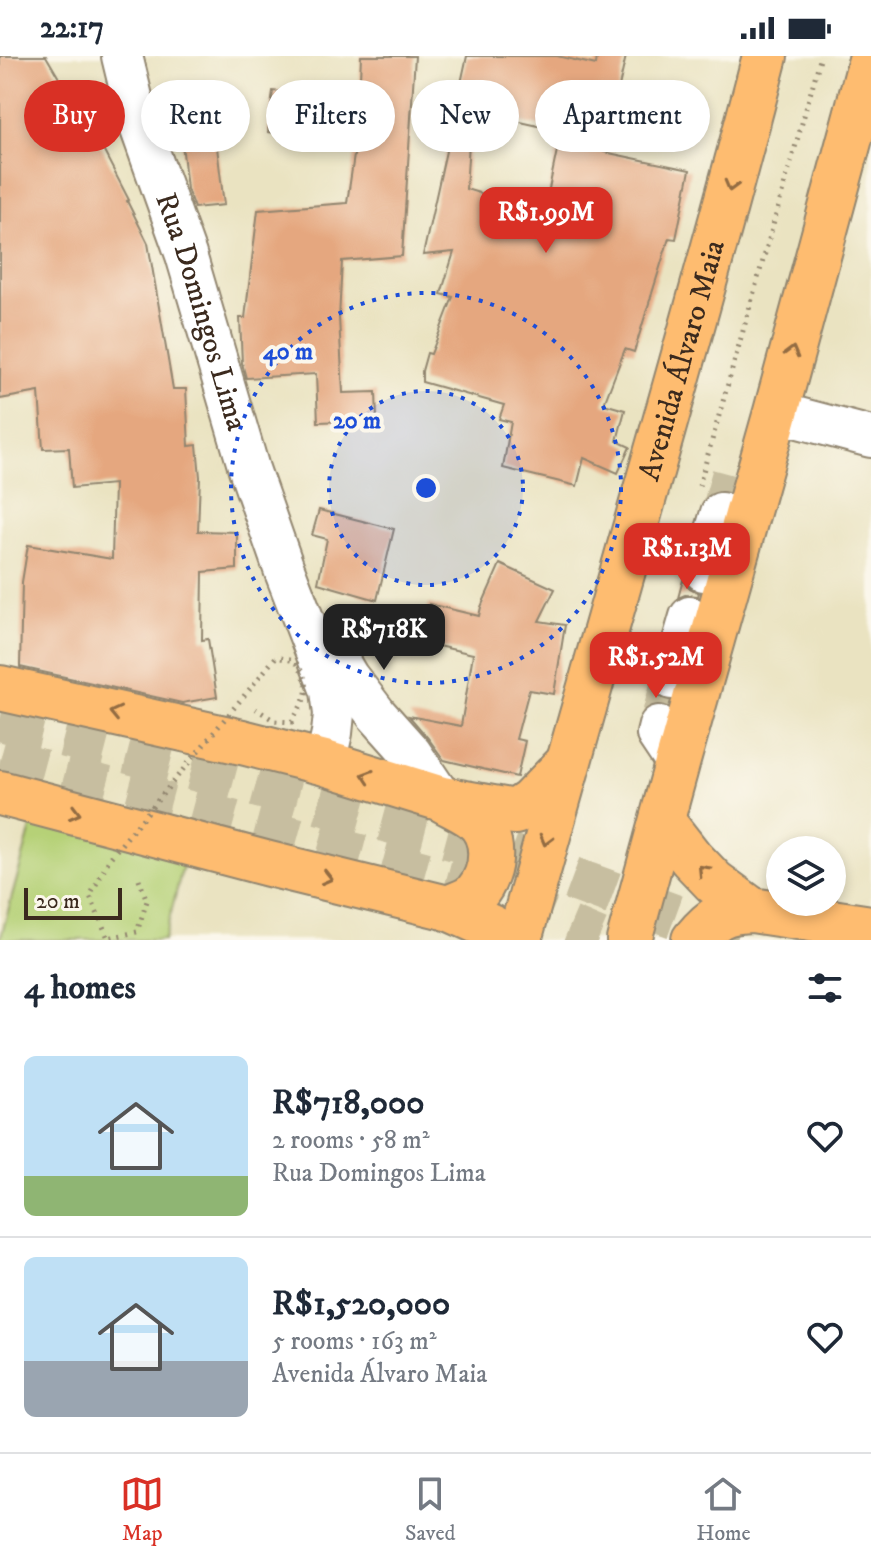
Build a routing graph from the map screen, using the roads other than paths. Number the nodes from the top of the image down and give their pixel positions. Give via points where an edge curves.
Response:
1 (93, 56) edge
2 (122, 56) edge
3 (765, 56) edge
4 (871, 60) edge
5 (137, 118) junction
6 (772, 427) junction
7 (871, 437) edge
8 (732, 473) tunnel mouth
9 (708, 505) tunnel mouth
10 (284, 569) junction
11 (704, 571) dead end
12 (690, 617) dead end
13 (672, 679) tunnel mouth
14 (0, 688) edge
15 (325, 763) junction
16 (567, 764) junction
17 (0, 793) edge
18 (442, 799) junction
19 (662, 821) junction
20 (448, 908) junction
21 (752, 910) junction
22 (871, 928) edge
23 (504, 940) edge
24 (519, 940) edge
25 (629, 940) edge
26 (694, 940) edge

1 - 5 street
2 - 5 street, Rua Domingos Lima
3 -> 16 main road, Avenida Álvaro Maia
6 -> 4 main road
5 - 10 street, Rua Domingos Lima via 186,255
6 - 7 street
6 - 8 street
6 - 19 main road via 668,745
9 - 11 street
10 - 15 street, Rua Domingos Lima via 331,691 334,714
10 - 18 street, Rua Domingos Lima via 348,677
12 - 13 street
15 -> 14 main road
18 -> 15 main road
16 - 18 main road via 515,812
16 -> 24 main road, Avenida Álvaro Maia
17 -> 20 main road
18 - 20 main road via 474,817 490,841 490,865 474,896
21 -> 19 main road via 714,882
19 - 25 main road
20 - 23 main road via 493,928
21 - 22 main road
21 - 26 main road via 733,910 709,922

